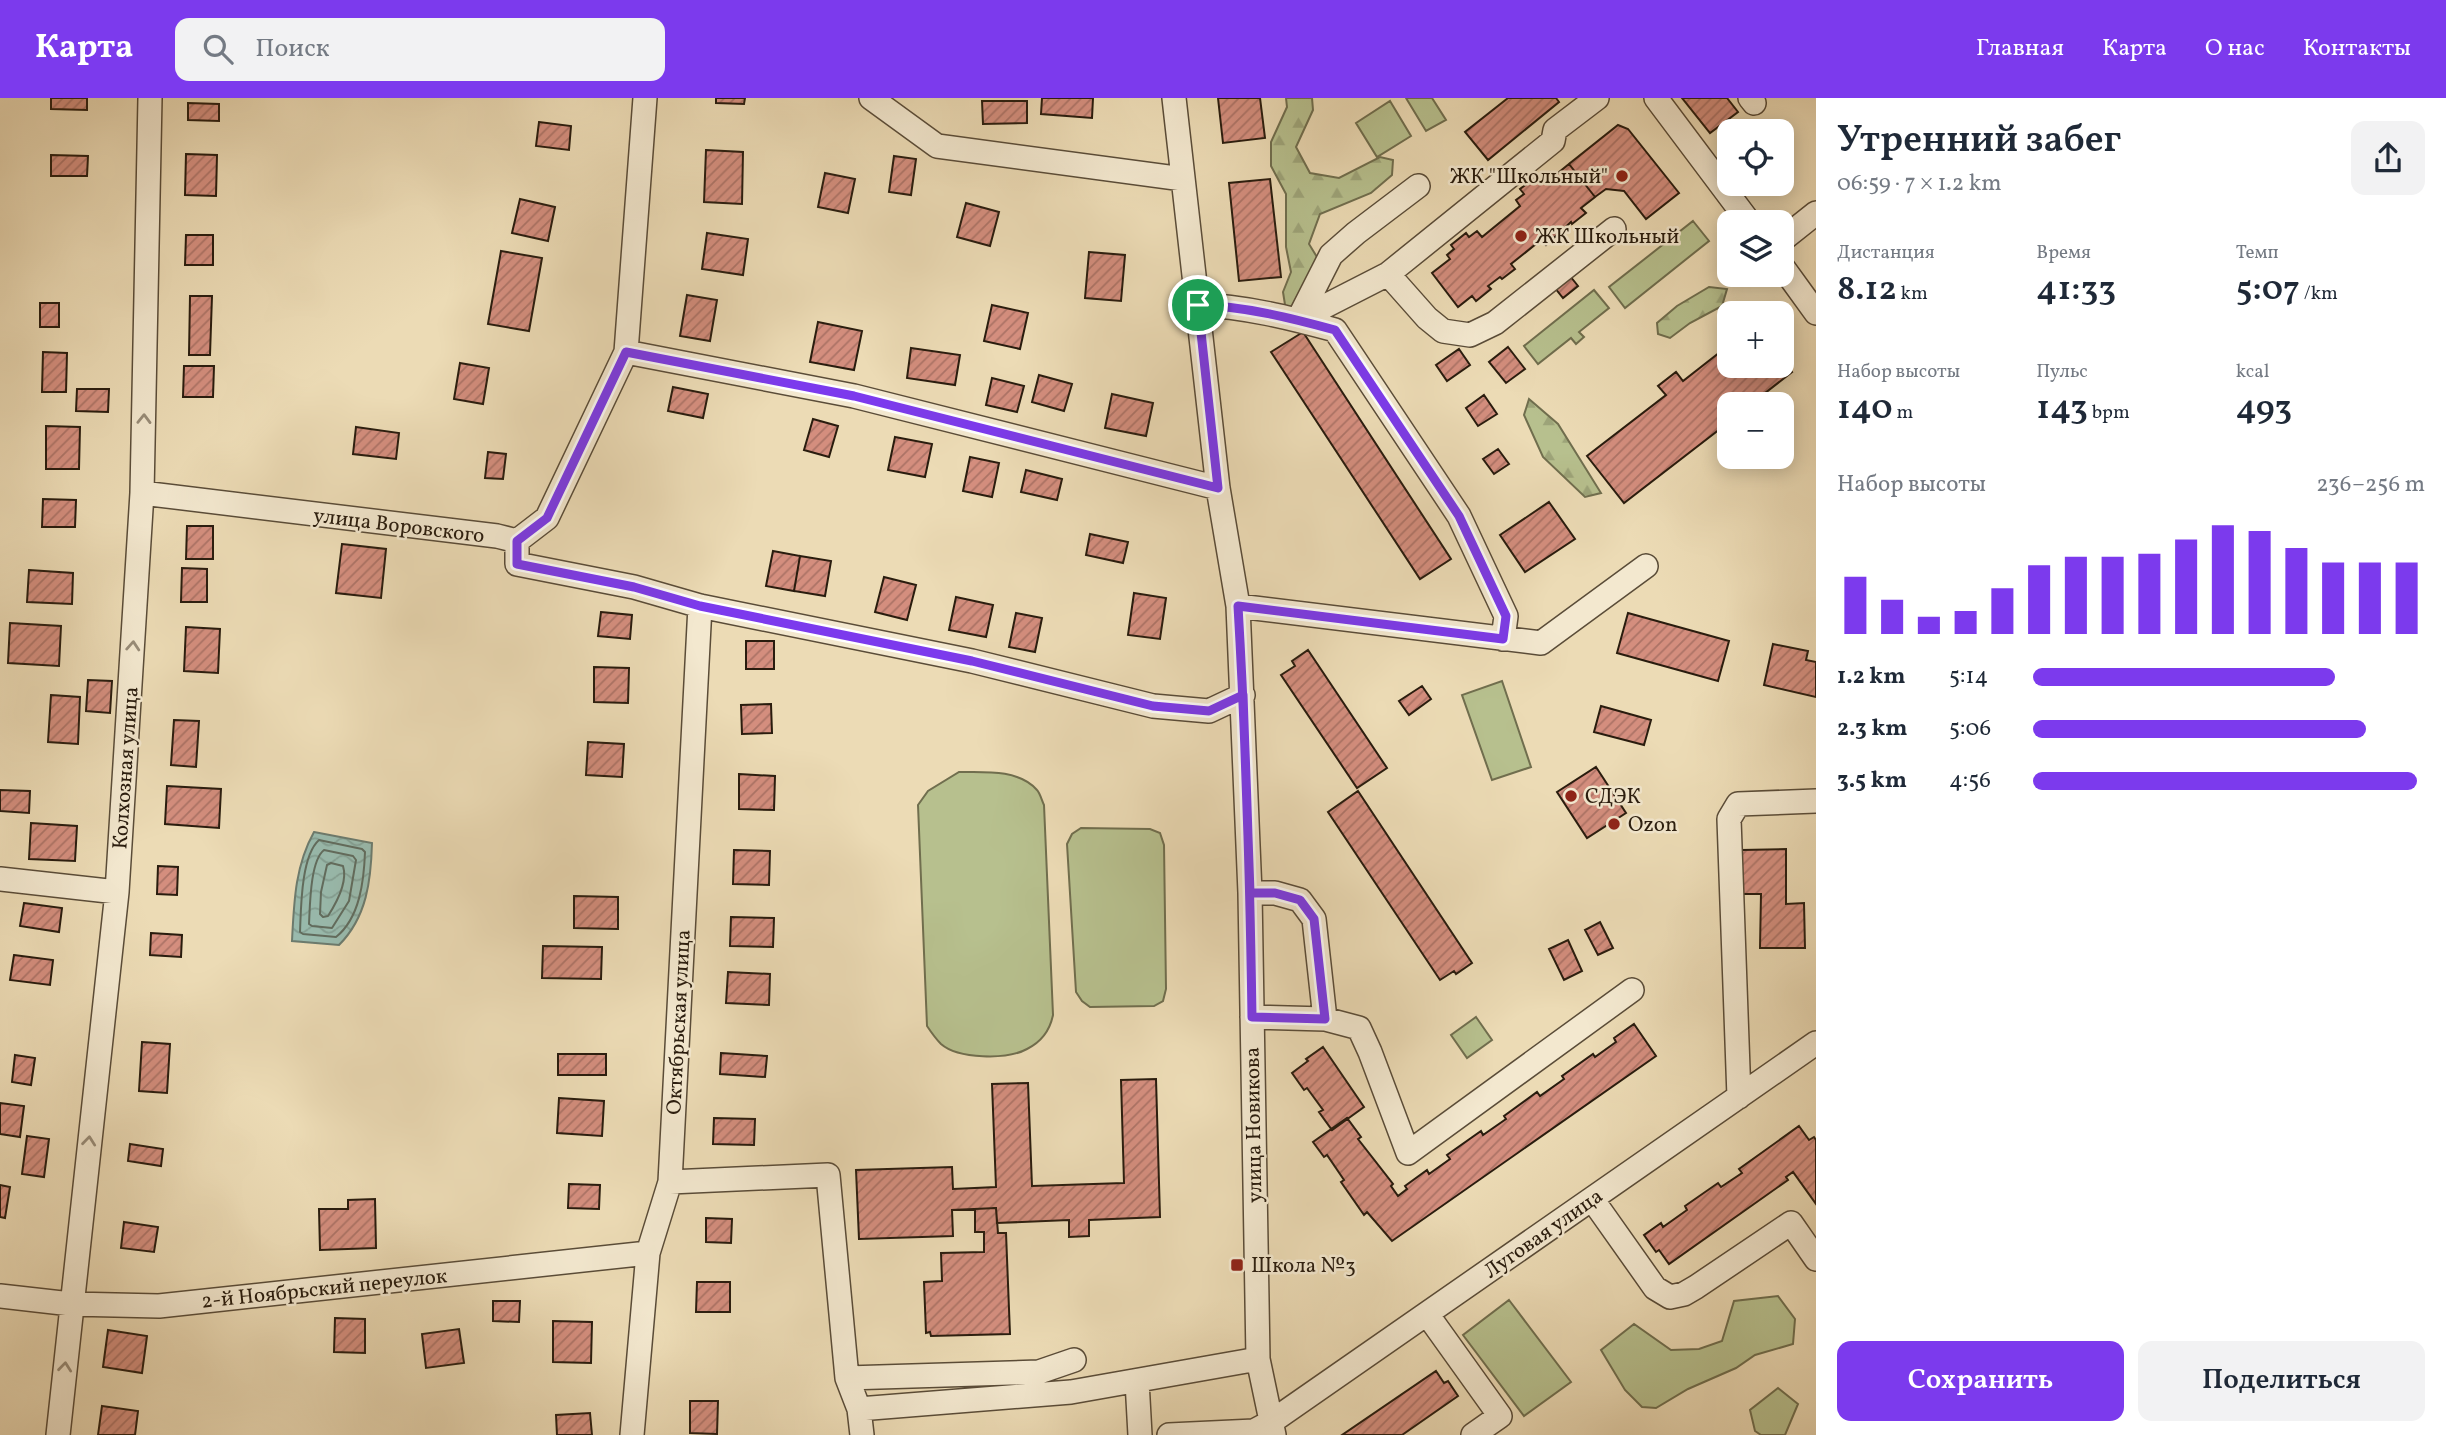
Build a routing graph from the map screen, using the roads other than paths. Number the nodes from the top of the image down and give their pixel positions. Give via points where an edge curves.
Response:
1 (150, 98) edge
2 (645, 98) edge
3 (871, 98) edge
4 (1174, 98) edge
5 (1597, 98) edge
6 (1656, 98) edge
7 (1184, 179) junction
8 (1418, 186) dead end
9 (1740, 210) edge
10 (1816, 213) edge
11 (1614, 229) dead end
12 (1794, 230) edge
13 (1388, 274) junction
14 (1794, 283) edge
15 (1198, 305) junction
16 (1816, 313) edge
17 (1298, 320) junction
18 (626, 352) junction
19 (1218, 488) junction
20 (142, 494) junction
21 (517, 541) junction
22 (1646, 566) dead end
23 (700, 606) junction
24 (1238, 606) junction
25 (1503, 639) junction
26 (1243, 695) junction
27 (1816, 801) edge
28 (0, 879) edge
29 (117, 892) junction
30 (1250, 893) junction
31 (1632, 990) dead end
32 (1252, 1017) junction
33 (1325, 1019) junction
34 (1816, 1043) edge
35 (1739, 1097) junction
36 (670, 1182) junction
37 (1592, 1199) junction
38 (648, 1253) junction
39 (1816, 1259) edge
40 (0, 1296) edge
41 (71, 1304) junction
42 (1427, 1314) junction
43 (1258, 1359) junction
44 (1074, 1360) dead end
45 (847, 1378) junction
46 (1137, 1381) junction
47 (859, 1409) junction
48 (1272, 1429) edge
49 (58, 1435) edge
50 (632, 1435) edge
51 (862, 1435) edge
52 (1140, 1435) edge
53 (1169, 1435) edge
54 (1473, 1435) edge

20 -> 1 street, Колхозная улица
2 - 18 street
3 - 7 street via 937,146
4 - 7 street, улица Новикова
5 - 13 street via 1555,130 1553,141
6 - 9 street
7 - 15 street, улица Новикова
8 - 17 street via 1331,255
10 - 12 street
11 - 13 street via 1495,323 1470,335 1443,331
13 - 17 street
14 - 16 street
15 - 17 street
15 - 19 street, улица Новикова
17 - 25 street via 1335,330 1459,516 1506,616
18 - 19 street via 854,396
18 - 21 street via 547,518
19 - 24 street, улица Новикова
20 - 21 street, улица Воровского
29 -> 20 street, Колхозная улица
21 - 23 street via 517,564 634,587
22 - 25 street via 1541,643
23 - 26 street via 972,661 1153,706 1209,711
23 - 36 street, Октябрьская улица
24 - 25 street
24 - 26 street, улица Новикова
26 - 30 street, улица Новикова
27 - 35 street via 1738,804 1729,820
28 - 29 street
41 -> 29 street, Колхозная улица
30 - 32 street, улица Новикова
30 - 33 street via 1300,900 1314,919
31 - 33 street via 1408,1153 1359,1028
32 - 33 street
32 - 43 street, улица Новикова
34 - 35 street, Луговая улица
35 - 37 street, Луговая улица
36 - 38 street, Октябрьская улица
36 - 45 street via 828,1175
37 - 39 street via 1655,1288 1670,1297 1696,1287 1791,1223
37 - 42 street, Луговая улица
38 - 41 street, 2-й Ноябрьский переулок via 159,1306
38 - 50 street, Октябрьская улица
40 - 41 street, 2-й Ноябрьский переулок
49 -> 41 street, Колхозная улица
42 - 48 street, Луговая улица
42 - 54 street via 1500,1416
43 - 46 street
43 - 48 street, улица Новикова
44 - 45 street via 1040,1371
45 - 47 street
46 - 47 street via 1071,1392
46 - 52 street
47 - 51 street
48 - 53 street, Луговая улица

